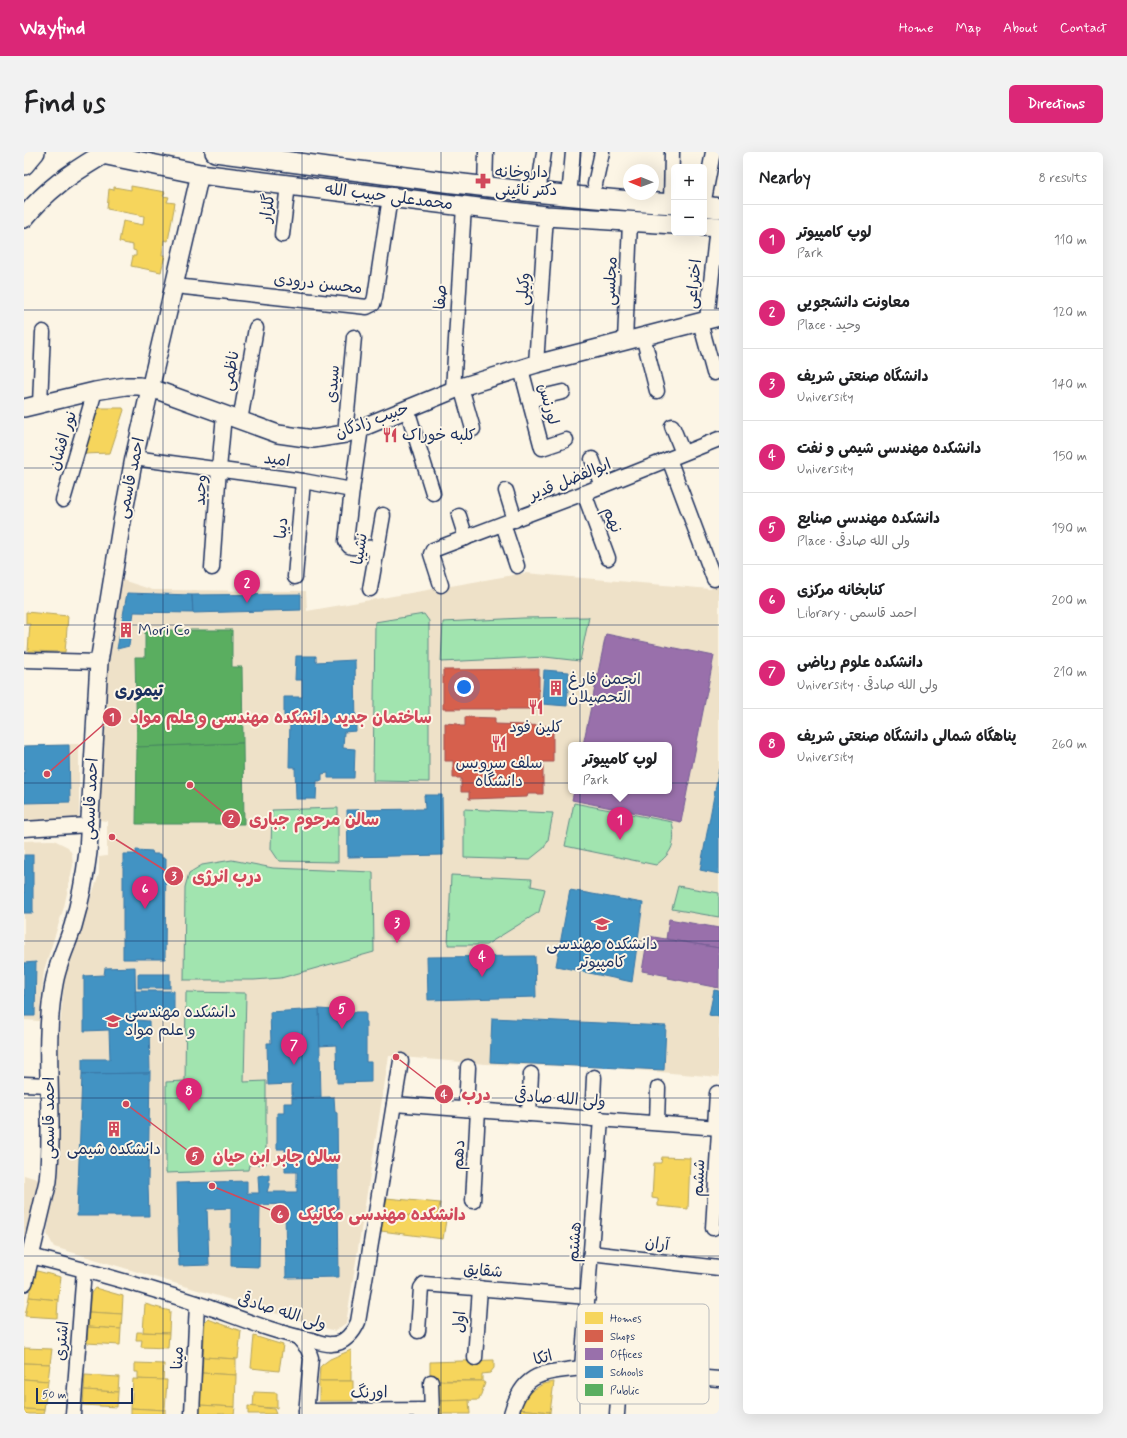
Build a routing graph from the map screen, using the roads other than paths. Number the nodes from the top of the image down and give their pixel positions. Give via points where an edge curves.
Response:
1 (35, 152) edge
2 (81, 152) edge
3 (215, 152) edge
4 (486, 152) edge
5 (544, 152) edge
6 (573, 152) edge
7 (602, 152) edge
8 (672, 152) edge
9 (713, 152) edge
10 (106, 154) edge
11 (269, 159) junction
12 (24, 166) edge
13 (200, 174) junction
14 (266, 182) junction
15 (595, 184) dead end
16 (707, 184) edge
17 (288, 185) junction
18 (486, 188) junction
19 (538, 193) junction
20 (569, 196) junction
21 (390, 197) junction
22 (672, 200) edge
23 (671, 204) edge
24 (464, 206) junction
25 (707, 206) edge
26 (719, 208) edge
27 (546, 216) junction
28 (24, 218) edge
29 (630, 222) junction
30 (671, 224) edge
31 (713, 226) edge
32 (282, 235) dead end
33 (175, 286) junction
34 (709, 320) edge
35 (256, 328) dead end
36 (43, 332) dead end
37 (643, 336) junction
38 (354, 337) dead end
39 (625, 341) junction
40 (529, 367) junction
41 (714, 373) dead end
42 (151, 388) junction
43 (457, 388) junction
44 (95, 391) junction
45 (657, 391) dead end
46 (563, 392) dead end
47 (529, 400) junction
48 (32, 406) edge
49 (407, 409) junction
50 (232, 418) junction
51 (672, 426) dead end
52 (361, 428) junction
53 (473, 429) dead end
54 (345, 434) junction
55 (719, 439) edge
56 (566, 440) dead end
57 (682, 453) junction
58 (134, 458) junction
59 (592, 459) dead end
60 (669, 459) junction
61 (219, 469) junction
62 (303, 481) junction
63 (602, 486) junction
64 (352, 490) junction
65 (506, 491) dead end
66 (432, 493) dead end
67 (584, 493) junction
68 (63, 500) dead end
69 (383, 515) dead end
70 (459, 516) dead end
71 (509, 522) junction
72 (466, 538) junction
73 (377, 548) junction
74 (608, 558) dead end
75 (517, 566) dead end
76 (212, 568) dead end
77 (295, 577) dead end
78 (714, 579) dead end
79 (441, 585) dead end
80 (370, 589) dead end
81 (24, 660) edge
82 (99, 662) junction
83 (89, 825) junction
84 (24, 829) edge
85 (401, 1061) dead end
86 (468, 1067) dead end
87 (531, 1074) dead end
88 (594, 1077) dead end
89 (24, 1084) edge
90 (48, 1085) junction
91 (658, 1088) dead end
92 (717, 1093) dead end
93 (394, 1104) junction
94 (472, 1110) junction
95 (530, 1114) junction
96 (597, 1119) junction
97 (656, 1123) junction
98 (718, 1129) edge
99 (473, 1201) dead end
100 (713, 1228) dead end
101 (591, 1253) junction
102 (31, 1256) junction
103 (719, 1268) edge
104 (84, 1270) junction
105 (24, 1282) edge
106 (480, 1288) junction
107 (588, 1297) junction
108 (197, 1304) junction
109 (587, 1304) edge
110 (418, 1331) dead end
111 (298, 1337) junction
112 (475, 1358) dead end
113 (577, 1369) edge
114 (709, 1378) edge
115 (719, 1379) edge
116 (431, 1382) dead end
117 (618, 1404) edge
118 (432, 1412) edge
119 (306, 1413) edge
120 (73, 1414) edge
121 (192, 1414) edge
122 (511, 1414) edge
123 (617, 1414) edge

1 - 12 main road
2 - 10 main road, محمدعلی حبیب الله via 89,155
3 - 11 main road, محمدعلی حبیب الله
4 - 18 street
5 - 19 street
6 - 20 street
7 - 15 street
8 - 22 street
9 - 16 street
10 - 13 main road, محمدعلی حبیب الله
10 - 28 main road via 75,171 42,196
11 - 14 main road
11 - 18 main road, محمدعلی حبیب الله
13 - 14 main road, محمدعلی حبیب الله
13 - 33 street, احمد قاسمی
14 - 17 main road, محمدعلی حبیب الله
17 - 21 main road, محمدعلی حبیب الله
17 - 32 street, گلزار
18 - 19 main road, محمدعلی حبیب الله
19 - 20 main road, محمدعلی حبیب الله
20 - 23 main road, محمدعلی حبیب الله
21 - 24 main road, محمدعلی حبیب الله
21 - 33 street, محسن درودی via 375,297 373,304 367,307
24 - 27 main road, محمدعلی حبیب الله
24 - 43 street, صفا
25 - 26 main road
27 - 29 main road, محمدعلی حبیب الله
27 - 40 street, وکیلی
29 - 30 main road, محمدعلی حبیب الله
29 - 39 street, مجلسی
31 - 34 street, اختراعی
33 - 42 street, احمد قاسمی
34 - 37 street, حبیب زادگان
34 - 41 street
35 - 50 street, ناظمی
36 - 48 street
37 - 39 street, حبیب زادگان
37 - 45 street
38 - 54 street, سیدی
39 - 40 street, حبیب زادگان
40 - 43 street, حبیب زادگان
40 - 47 street, لورنس
42 - 44 street, حبیب زادگان via 132,386
42 - 50 street, حبیب زادگان
42 - 58 street, احمد قاسمی
43 - 49 street, حبیب زادگان
43 - 53 street, صفا
44 - 48 street, حبیب زادگان
44 - 68 street, نور افشان
46 - 47 street
47 - 56 street, لورنس via 542,448
49 - 52 street, حبیب زادگان
49 - 66 street
50 - 54 street, حبیب زادگان via 278,434 313,440
50 - 61 street, وحید
51 - 57 street
52 - 54 street, حبیب زادگان
52 - 64 street
55 - 57 street, ابوالفضل قدیر
57 - 60 street, ابوالفضل قدیر
58 - 61 street, امید
58 - 82 street, احمد قاسمی
59 - 63 street
60 - 63 street, ابوالفضل قدیر
60 - 78 street
61 - 62 street, امید
61 - 76 street, وحید
62 - 64 street, امید
62 - 77 street, دیبا
63 - 67 street, ابوالفضل قدیر
64 - 73 street, نشیبا via 346,541 348,546
65 - 71 street
67 - 71 street, ابوالفضل قدیر
67 - 74 street, نهم
69 - 73 street, نشیبا
70 - 72 street
71 - 72 street, ابوالفضل قدیر
71 - 75 street
72 - 79 street, ابوالفضل قدیر via 433,550 431,554
73 - 80 street, نشیبا
81 - 82 street
82 - 83 street, احمد قاسمی
83 - 84 street
83 - 90 street, احمد قاسمی via 86,870 73,926 54,983 50,1015
85 - 93 street
86 - 94 street, دهم
87 - 95 street
88 - 96 street, هشتم
89 - 90 street
90 - 102 street, احمد قاسمی via 50,1164
91 - 97 street
92 - 98 street, ششم
93 - 94 street, ولی الله صادقی
93 - 111 street, ولی الله صادقی via 358,1322 346,1339 338,1344 330,1345
94 - 95 street, ولی الله صادقی
94 - 99 street, دهم
95 - 96 street, ولی الله صادقی
96 - 97 street, ولی الله صادقی
96 - 101 street, هشتم
97 - 98 street, ولی الله صادقی
98 - 100 street, ششم
101 - 103 street, آران
101 - 107 street, هشتم
102 - 104 street, ولی الله صادقی
102 - 105 street, احمد قاسمی
104 - 108 street, ولی الله صادقی
104 - 120 street, اشتری
106 - 107 street, شقایق
106 - 110 street, شقایق via 424,1284 421,1288
106 - 112 street, اول
107 - 109 street, هشتم
108 - 111 street, ولی الله صادقی
108 - 121 street, مینا
111 - 119 street via 308,1349 311,1358
113 - 122 street, اتکا via 534,1377 521,1388
114 - 115 street, اتکا
116 - 118 street, اورنگ
117 - 123 street
118 - 119 street, اورنگ

